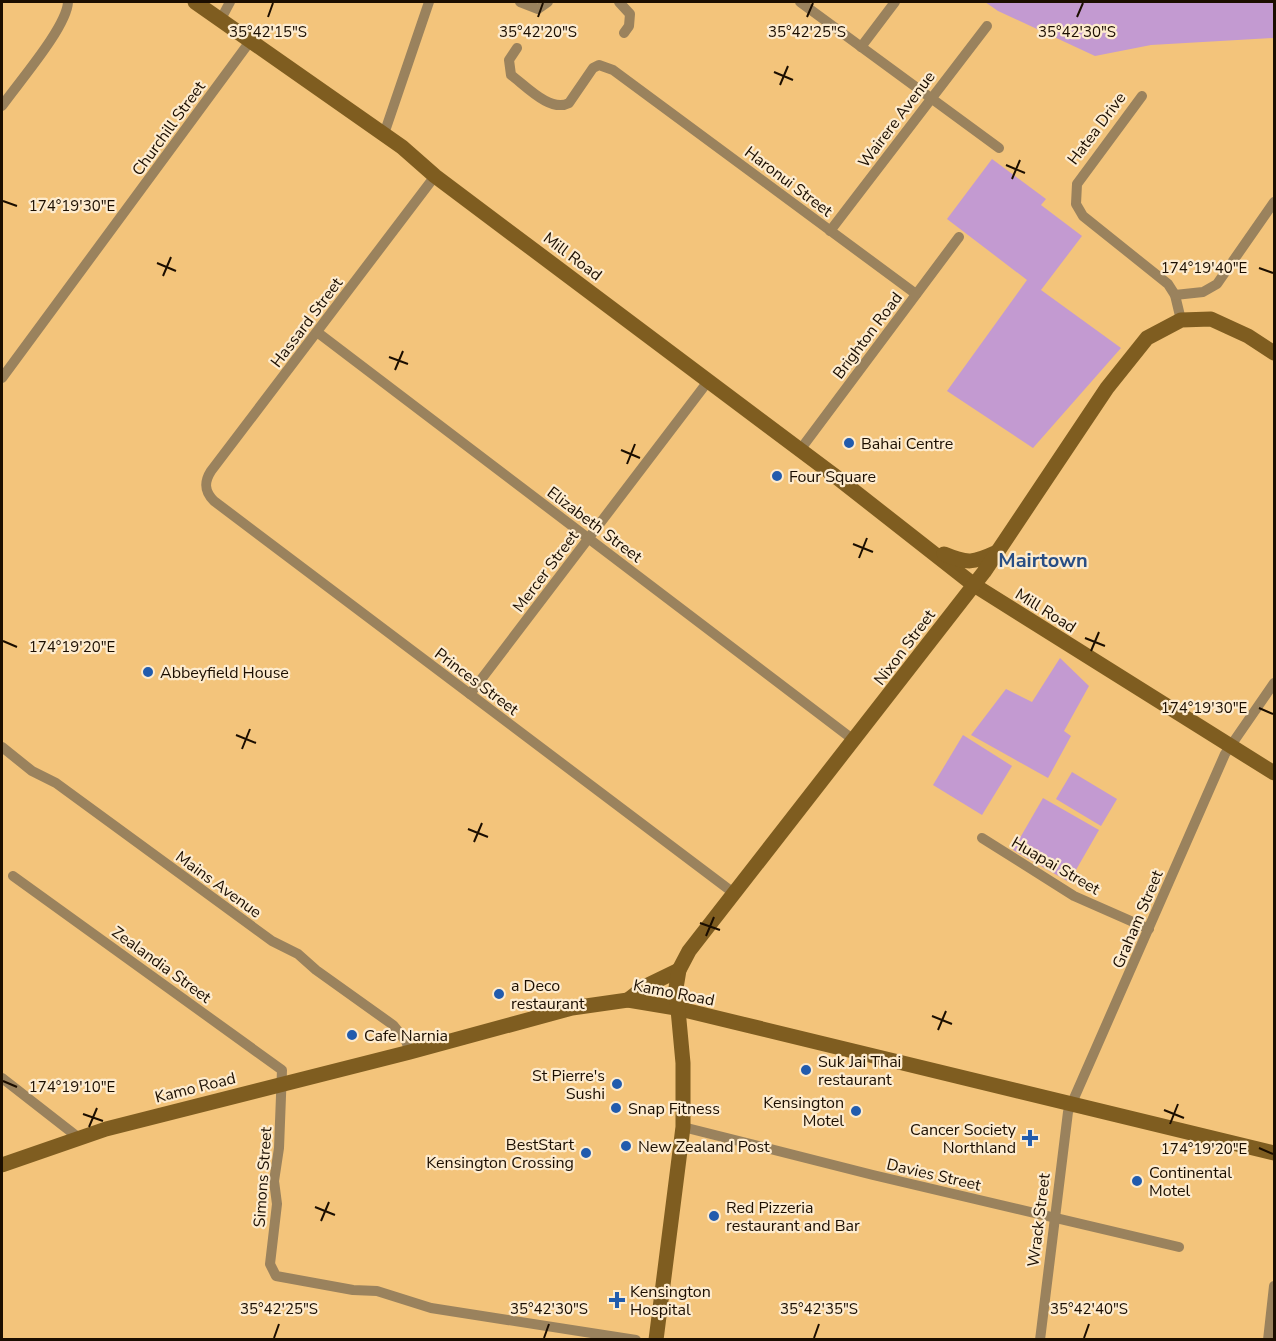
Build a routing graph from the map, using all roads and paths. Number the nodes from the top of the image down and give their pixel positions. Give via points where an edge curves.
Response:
1 (68, 2) edge
2 (195, 2) edge
3 (230, 2) edge
4 (429, 2) edge
5 (520, 2) edge
6 (548, 2) edge
7 (619, 2) edge
8 (800, 2) edge
9 (895, 2) edge
10 (221, 19) junction
11 (987, 26) dead end
12 (624, 33) dead end
13 (251, 40) junction
14 (861, 47) junction
15 (517, 48) dead end
16 (1142, 96) dead end
17 (930, 98) junction
18 (2, 106) edge
19 (384, 134) junction
20 (999, 148) dead end
21 (435, 176) junction
22 (1275, 202) edge
23 (830, 231) junction
24 (959, 237) dead end
25 (916, 294) junction
26 (1175, 295) junction
27 (1181, 320) junction
28 (317, 332) junction
29 (1275, 354) edge
30 (2, 378) edge
31 (709, 380) junction
32 (800, 450) junction
33 (206, 488) joint
34 (589, 538) junction
35 (924, 546) junction
36 (998, 551) junction
37 (974, 585) junction
38 (1275, 683) edge
39 (470, 694) junction
40 (855, 741) junction
41 (1231, 746) junction
42 (2, 747) edge
43 (1275, 774) edge
44 (982, 838) dead end
45 (13, 876) dead end
46 (735, 894) junction
47 (1149, 929) junction
48 (679, 970) junction
49 (628, 1000) junction
50 (676, 1008) junction
51 (410, 1052) junction
52 (2, 1078) edge
53 (284, 1083) junction
54 (1072, 1104) junction
55 (684, 1127) junction
56 (79, 1138) junction
57 (1275, 1153) edge
58 (2, 1165) edge
59 (1053, 1217) junction
60 (1179, 1247) dead end
61 (1275, 1286) edge
62 (636, 1340) edge
63 (656, 1340) edge
64 (1040, 1340) edge
65 (1268, 1340) edge

1 - 18 street via 63,21
2 - 10 main road, Mill Road
3 - 10 street
4 - 19 street
5 - 6 street via 538,9
7 - 12 street via 630,14
8 - 14 street
9 - 14 street
10 - 13 main road, Mill Road
11 - 17 street, Wairere Avenue
13 - 19 main road, Mill Road
13 - 30 street, Churchill Street
14 - 17 street
15 - 23 street, Haronui Street via 508,60 511,75 553,104 568,104 599,64 613,70
16 - 26 street, Hatea Drive via 1080,179 1075,197 1083,216 1157,273
17 - 20 street
17 - 23 street, Wairere Avenue
19 - 21 main road, Mill Road
21 - 28 street, Hassard Street
21 - 31 main road, Mill Road
22 - 26 street via 1217,284 1203,292
23 - 25 street, Haronui Street
24 - 25 street, Brighton Road
25 - 32 street, Brighton Road
26 - 27 street, Hatea Drive
27 - 29 main road via 1211,320 1237,330
27 - 36 main road, Nixon Street via 1147,338 1134,352
28 - 33 street, Hassard Street via 211,471
28 - 34 street, Elizabeth Street
31 - 32 main road, Mill Road
31 - 34 street, Mercer Street
32 - 35 main road, Mill Road
33 - 39 street, Princes Street via 214,501
34 - 39 street, Mercer Street
34 - 40 street, Elizabeth Street
35 - 36 main road, Mill Road via 965,562
35 - 37 main road, Mill Road
36 - 37 main road, Nixon Street
37 - 40 main road, Nixon Street
37 - 41 main road, Mill Road
38 - 41 street, Graham Street
39 - 46 street, Princes Street
40 - 46 main road, Nixon Street
41 - 43 main road, Mill Road
41 - 47 street, Graham Street
42 - 51 street, Mains Avenue via 393,1025
44 - 47 street, Huapai Street via 1074,896
45 - 53 street, Zealandia Street via 281,1068
46 - 48 main road, Nixon Street via 689,951
47 - 54 street, Graham Street
48 - 49 main road
48 - 50 main road, Nixon Street
49 - 50 main road, Kamo Road
49 - 51 main road, Kamo Road via 572,1008
50 - 54 main road, Kamo Road
50 - 55 main road, Nixon Street via 683,1063
51 - 53 main road, Kamo Road
52 - 56 street
53 - 56 main road, Kamo Road
53 - 62 street, Simons Street via 270,1264 276,1276 378,1291 431,1308
54 - 57 main road, Kamo Road
54 - 59 street, Wrack Street via 1065,1125
55 - 59 street, Davies Street
55 - 63 main road, Nixon Street
56 - 58 main road, Kamo Road
59 - 60 street, Davies Street
59 - 64 street, Wrack Street
61 - 65 street

